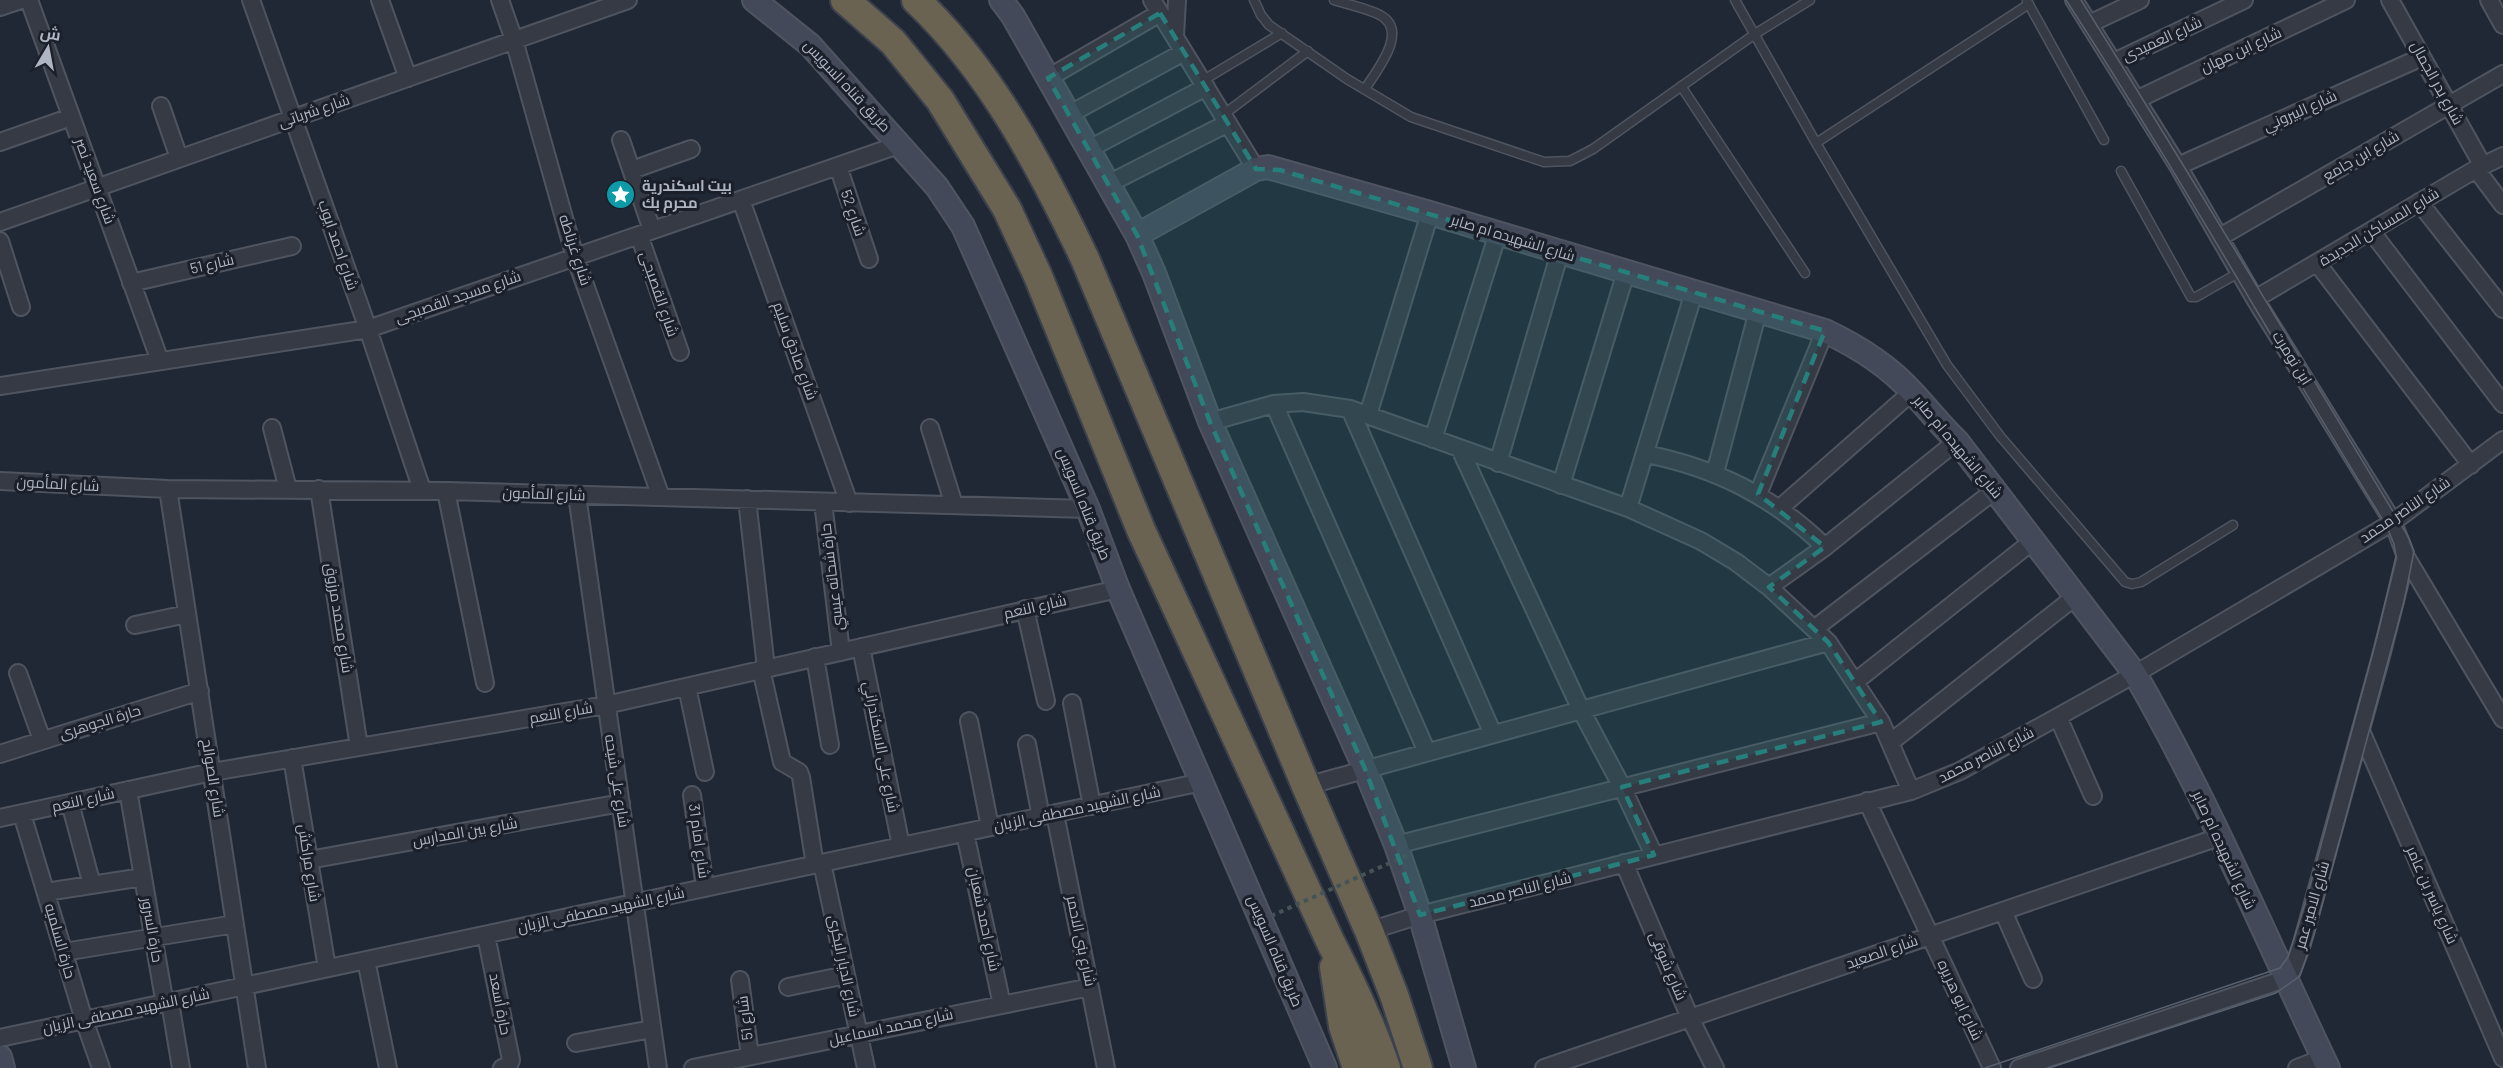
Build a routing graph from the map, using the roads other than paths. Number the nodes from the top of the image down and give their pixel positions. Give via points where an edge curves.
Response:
1 (21, 0) edge
2 (29, 0) edge
3 (250, 0) edge
4 (380, 0) edge
5 (500, 0) edge
6 (628, 0) edge
7 (754, 0) edge
8 (844, 0) edge
9 (916, 0) edge
10 (1001, 0) edge
11 (1176, 0) edge
12 (1254, 0) edge
13 (1335, 0) edge
14 (1735, 0) edge
15 (1810, 0) edge
16 (2074, 0) edge
17 (2140, 0) edge
18 (2244, 0) edge
19 (2346, 0) edge
20 (2390, 0) edge
21 (2488, 0) edge
22 (2028, 2) edge
23 (1156, 6) edge
24 (0, 7) edge
25 (2089, 24) junction
26 (2503, 25) edge
27 (1282, 33) junction
28 (1755, 34) junction
29 (1175, 36) junction
30 (514, 40) junction
31 (1308, 51) junction
32 (1184, 52) junction
33 (2422, 57) junction
34 (2114, 62) junction
35 (2503, 74) edge
36 (408, 78) junction
37 (1048, 78) junction
38 (1204, 84) junction
39 (1682, 86) junction
40 (1365, 90) junction
41 (2136, 100) junction
42 (2450, 105) junction
43 (160, 106) dead end
44 (1068, 115) junction
45 (71, 117) junction
46 (293, 118) junction
47 (1225, 119) junction
48 (621, 140) dead end
49 (2104, 140) dead end
50 (0, 142) edge
51 (901, 144) junction
52 (1816, 144) junction
53 (691, 149) dead end
54 (1089, 149) junction
55 (2503, 156) edge
56 (179, 158) junction
57 (838, 166) junction
58 (2178, 166) junction
59 (2479, 167) junction
60 (1256, 169) junction
61 (632, 170) junction
62 (2121, 171) dead end
63 (1108, 184) junction
64 (97, 187) junction
65 (741, 200) junction
66 (2419, 202) junction
67 (2503, 205) edge
68 (1430, 213) junction
69 (0, 222) edge
70 (2371, 231) junction
71 (646, 233) junction
72 (1498, 233) junction
73 (1137, 235) junction
74 (2220, 237) junction
75 (0, 241) edge
76 (292, 246) dead end
77 (1560, 252) junction
78 (575, 257) junction
79 (869, 259) dead end
80 (2317, 263) junction
81 (1626, 272) junction
82 (2240, 272) junction
83 (1805, 273) dead end
84 (131, 283) junction
85 (1694, 292) junction
86 (2255, 299) junction
87 (21, 307) dead end
88 (2503, 309) edge
89 (1758, 311) junction
90 (368, 329) junction
91 (1825, 332) junction
92 (680, 352) dead end
93 (160, 361) junction
94 (0, 387) edge
95 (1912, 392) junction
96 (1274, 404) junction
97 (2503, 404) edge
98 (1350, 409) junction
99 (1368, 415) junction
100 (1210, 422) junction
101 (272, 428) dead end
102 (930, 428) dead end
103 (1433, 439) junction
104 (2503, 440) edge
105 (1956, 441) junction
106 (1460, 449) junction
107 (1646, 454) junction
108 (1497, 463) junction
109 (2471, 465) junction
110 (1715, 473) junction
111 (0, 481) edge
112 (1561, 485) junction
113 (168, 489) junction
114 (288, 489) junction
115 (319, 489) junction
116 (422, 490) junction
117 (1994, 490) junction
118 (446, 491) junction
119 (1758, 494) junction
120 (576, 495) junction
121 (661, 497) junction
122 (747, 499) junction
123 (823, 502) junction
124 (849, 502) junction
125 (954, 506) junction
126 (1628, 508) junction
127 (1780, 508) junction
128 (1088, 509) junction
129 (2393, 522) junction
130 (2233, 525) dead end
131 (2034, 540) junction
132 (1825, 547) junction
133 (2406, 557) junction
134 (1768, 587) junction
135 (1118, 589) junction
136 (2076, 596) junction
137 (1025, 609) junction
138 (187, 614) junction
139 (135, 625) dead end
140 (1814, 629) junction
141 (1828, 642) junction
142 (861, 647) junction
143 (841, 652) junction
144 (815, 657) junction
145 (764, 668) junction
146 (18, 673) dead end
147 (2135, 674) junction
148 (1856, 681) junction
149 (485, 683) dead end
150 (687, 687) junction
151 (200, 691) junction
152 (1046, 701) dead end
153 (1072, 703) dead end
154 (606, 705) junction
155 (1581, 710) junction
156 (2058, 717) junction
157 (2503, 719) edge
158 (969, 721) dead end
159 (1881, 722) junction
160 (2361, 731) junction
161 (1492, 734) junction
162 (42, 740) junction
163 (1891, 742) junction
164 (1027, 744) dead end
165 (830, 745) dead end
166 (359, 747) junction
167 (1427, 752) junction
168 (0, 754) edge
169 (292, 758) junction
170 (1365, 769) junction
171 (212, 772) junction
172 (705, 772) dead end
173 (1202, 782) junction
174 (1306, 786) junction
175 (1622, 788) junction
176 (128, 790) junction
177 (1911, 791) junction
178 (693, 795) dead end
179 (2093, 796) dead end
180 (1867, 801) junction
181 (70, 803) junction
182 (621, 803) junction
183 (1092, 806) junction
184 (22, 814) junction
185 (1048, 815) junction
186 (1, 816) edge
187 (990, 827) junction
188 (965, 832) junction
189 (2219, 837) junction
190 (901, 846) junction
191 (1404, 849) junction
192 (1654, 855) junction
193 (309, 860) junction
194 (1624, 863) junction
195 (819, 864) junction
196 (143, 877) junction
197 (92, 885) junction
198 (705, 888) junction
199 (46, 892) junction
200 (636, 903) junction
201 (2003, 911) junction
202 (1420, 915) junction
203 (235, 924) junction
204 (1369, 931) junction
205 (486, 935) junction
206 (1931, 936) junction
207 (153, 938) junction
208 (1330, 941) junction
209 (64, 952) junction
210 (366, 960) junction
211 (327, 968) junction
212 (846, 975) junction
213 (2285, 977) junction
214 (2033, 979) dead end
215 (740, 980) dead end
216 (245, 986) junction
217 (788, 987) dead end
218 (1090, 987) junction
219 (166, 1003) junction
220 (1002, 1005) junction
221 (1690, 1018) junction
222 (84, 1020) junction
223 (652, 1029) junction
224 (858, 1034) junction
225 (0, 1038) edge
226 (576, 1043) dead end
227 (750, 1056) junction
228 (0, 1057) edge
229 (2503, 1058) edge
230 (2326, 1063) edge
231 (3, 1068) edge
232 (101, 1068) edge
233 (181, 1068) edge
234 (257, 1068) edge
235 (388, 1068) edge
236 (502, 1068) edge
237 (657, 1068) edge
238 (693, 1068) edge
239 (866, 1068) edge
240 (1106, 1068) edge
241 (1325, 1068) edge
242 (1357, 1068) edge
243 (1386, 1068) edge
244 (1418, 1068) edge
245 (1464, 1068) edge
246 (1544, 1068) edge
247 (1715, 1068) edge
248 (1992, 1068) edge
249 (2019, 1068) edge
250 (2297, 1068) edge

1 - 24 street
2 - 45 street, شارع سعيد نصر
3 - 46 street, شارع احمد ايوب
4 - 36 street
5 - 30 street, شارع غرناطه
6 - 30 street, شارع شرباتى
7 - 51 street, طريق قناه السويس via 810,45
8 - 208 highway via 893,42 940,100 1007,209 1141,530
9 - 174 highway via 979,73 1054,194 1086,259
10 - 37 street
11 - 29 street
12 - 27 lane via 1269,25
13 - 40 lane via 1378,14 1392,32 1390,47
14 - 28 lane
15 - 28 lane
16 - 25 street, ابن تومرت
17 - 25 street
18 - 34 street, شارع العميدى
19 - 41 street, شارع ابن مهان
20 - 33 street, شارع بدر الجمال
21 - 26 street
22 - 49 lane
22 - 52 lane
23 - 29 street
23 - 37 street
25 - 34 street, ابن تومرت
27 - 31 lane
27 - 38 lane
28 - 39 lane
28 - 52 lane
29 - 32 street
30 - 36 street, شارع شرباتى
30 - 78 street, شارع غرناطه
31 - 40 lane
31 - 47 lane
32 - 38 street
32 - 44 street
33 - 42 street, شارع بدر الجمال
33 - 58 street, شارع البيروني
34 - 41 street, ابن تومرت
35 - 42 street, شارع ابن جامع
36 - 46 street, شارع شرباتى
37 - 44 street
38 - 47 street
38 - 54 street
39 - 40 lane via 1582,156 1557,163 1532,159 1411,117
39 - 83 lane
41 - 58 street, ابن تومرت
42 - 59 street, شارع بدر الجمال
42 - 74 street, شارع ابن جامع
43 - 56 street
44 - 54 street
45 - 50 street
45 - 64 street, شارع سعيد نصر
46 - 56 street, شارع شرباتى
46 - 90 street, شارع احمد ايوب
47 - 60 street
47 - 63 street
48 - 61 street, شارع القصبجى
51 - 57 street, شارع مسجد القصبجى
51 - 128 street, طريق قناه السويس via 963,226
52 - 130 lane via 1947,365 2000,436 2125,582 2140,582
53 - 61 street
54 - 63 street
55 - 59 street, شارع المساكن الجديدة
56 - 64 street, شارع شرباتى
57 - 65 street, شارع مسجد القصبجى
57 - 79 street, شارع 52
58 - 74 street, ابن تومرت
59 - 66 street, شارع المساكن الجديدة
59 - 67 street, شارع بدر الجمال
60 - 68 street, شارع الشهيده ام صابر via 1280,170
60 - 73 street
61 - 71 street, شارع القصبجى
62 - 82 lane via 2191,297
63 - 73 street
64 - 69 street, شارع شرباتى
64 - 84 street, شارع سعيد نصر
65 - 71 street, شارع مسجد القصبجى
65 - 124 street, شارع صادق سليم
66 - 70 street, شارع المساكن الجديدة
66 - 88 street
68 - 72 street, شارع الشهيده ام صابر
68 - 99 street
70 - 80 street, شارع المساكن الجديدة
70 - 97 street
71 - 78 street, شارع مسجد القصبجى
71 - 92 street, شارع القصبجى
72 - 77 street, شارع الشهيده ام صابر
72 - 103 street
73 - 100 street
74 - 82 street, ابن تومرت
75 - 87 street
76 - 84 street, شارع 51
77 - 81 street, شارع الشهيده ام صابر
77 - 108 street
78 - 90 street, شارع مسجد القصبجى
78 - 121 street, شارع غرناطه
80 - 86 street, شارع المساكن الجديدة
80 - 109 street
81 - 85 street, شارع الشهيده ام صابر
81 - 112 street
82 - 86 street, ابن تومرت
84 - 93 street, شارع سعيد نصر
85 - 89 street, شارع الشهيده ام صابر
85 - 107 street
86 - 129 street, ابن تومرت
89 - 91 street, شارع الشهيده ام صابر
89 - 110 street
90 - 93 street, شارع مسجد القصبجى
90 - 116 street, شارع احمد ايوب
91 - 95 street, شارع الشهيده ام صابر via 1874,358
91 - 119 street
93 - 94 street, شارع مسجد القصبجى
95 - 105 street, شارع الشهيده ام صابر
95 - 127 street
96 - 98 street via 1303,402
96 - 100 street
96 - 167 street
98 - 99 street
98 - 161 street
99 - 103 street
100 - 170 street
101 - 114 street
102 - 125 street
103 - 106 street
104 - 109 street, شارع الناصر محمد
105 - 117 street, شارع الشهيده ام صابر
105 - 132 street
106 - 108 street
106 - 155 street
107 - 110 street
107 - 126 street
108 - 112 street
109 - 129 street, شارع الناصر محمد
110 - 119 street
111 - 113 street, شارع المأمون
112 - 126 street
113 - 114 street, شارع المأمون
113 - 138 street, شارع الصوالح
114 - 115 street, شارع المأمون
115 - 116 street, شارع المأمون
115 - 166 street, شارع محمد مرزوق
116 - 118 street, شارع المأمون
117 - 131 street, شارع الشهيده ام صابر
117 - 140 street
118 - 120 street, شارع المأمون
118 - 149 street
119 - 127 street
120 - 121 street, شارع المأمون
120 - 154 street, شارع على شيحه
121 - 122 street, شارع المأمون
122 - 123 street, شارع المأمون
122 - 145 street, شارع الديار البكرى
123 - 124 street, شارع المأمون
123 - 143 street, حارة شحاته عيسي
124 - 125 street, شارع المأمون
125 - 128 street, شارع المأمون
126 - 134 street via 1701,541
127 - 132 street
128 - 135 street, طريق قناه السويس
129 - 133 street, ابن تومرت
129 - 147 street, شارع الناصر محمد
131 - 136 street, شارع الشهيده ام صابر
131 - 148 street
132 - 134 street
133 - 157 street, ابن تومرت
133 - 160 street, شارع الامير عمر
134 - 140 street
135 - 137 street, شارع النعم
135 - 173 street, طريق قناه السويس
136 - 147 street, شارع الشهيده ام صابر
136 - 163 street
137 - 142 street, شارع النعم
137 - 152 street
138 - 139 street
138 - 151 street, شارع الصوالح
140 - 141 street
141 - 148 street
141 - 155 street
142 - 143 street, شارع النعم
142 - 190 street, شارع على الاسكندراني
143 - 144 street, شارع النعم
144 - 145 street, شارع النعم
144 - 165 street
145 - 150 street, شارع النعم
145 - 195 street, شارع الديار البكرى via 782,762 801,777
146 - 162 street
147 - 156 street, شارع الناصر محمد
147 - 189 street, شارع الشهيده ام صابر
148 - 159 street
150 - 154 street, شارع النعم
150 - 172 street
151 - 162 street, حارة الجوهرى
151 - 171 street, شارع الصوالح
153 - 183 street
154 - 166 street, شارع النعم
154 - 182 street, شارع على شيحه
155 - 161 street
155 - 175 street
156 - 177 street, شارع الناصر محمد via 1960,771
156 - 179 street
158 - 187 street
159 - 163 street
159 - 175 street
160 - 213 street, شارع الامير عمر via 2301,947
160 - 229 street, شارع ياسر بن عامر
161 - 167 street
162 - 168 street, حارة الجوهرى
163 - 177 street
164 - 185 street, شارع بنى الاحمر
166 - 169 street, شارع النعم
167 - 170 street
169 - 171 street, شارع النعم
169 - 193 street, شارع مراكش
170 - 174 street
170 - 191 street
171 - 176 street, شارع النعم
171 - 203 street, شارع الصوالح
173 - 183 street, شارع الشهيد مصطفى الزيان
173 - 241 street, طريق قناه السويس
174 - 204 highway
175 - 191 street
175 - 192 street
176 - 181 street, شارع النعم
176 - 196 street, حارة السرور
177 - 180 street, شارع الناصر محمد
178 - 198 street, شارع امام 31
180 - 192 street, شارع الناصر محمد
180 - 206 street, شارع ابو هريره
181 - 184 street, شارع النعم
181 - 197 street
182 - 193 street, شارع بين المدارس
182 - 200 street, شارع على شيحه
183 - 185 street, شارع الشهيد مصطفى الزيان
184 - 186 street, شارع النعم
184 - 199 street, حارة السلميه
185 - 187 street, شارع الشهيد مصطفى الزيان
185 - 218 street, شارع بنى الاحمر
187 - 188 street, شارع الشهيد مصطفى الزيان
188 - 190 street, شارع الشهيد مصطفى الزيان
188 - 220 street, شارع احمد شعبان
189 - 201 street, شارع الصعيد
189 - 213 street, شارع الشهيده ام صابر
190 - 195 street, شارع الشهيد مصطفى الزيان
191 - 202 street
192 - 194 street, شارع الناصر محمد
193 - 211 street, شارع مراكش
194 - 202 street, شارع الناصر محمد
194 - 221 street, شارع شوقى
195 - 198 street, شارع الشهيد مصطفى الزيان
195 - 212 street, شارع الديار البكرى
196 - 197 street
196 - 207 street, حارة السرور
197 - 199 street
198 - 200 street, شارع الشهيد مصطفى الزيان
199 - 209 street, حارة السلميه
200 - 205 street, شارع الشهيد مصطفى الزيان
200 - 223 street, شارع على شيحه
201 - 206 street, شارع الصعيد
201 - 214 street
202 - 204 street, شارع الناصر محمد
202 - 245 street
203 - 207 street
203 - 216 street, شارع الصوالح
204 - 244 highway
205 - 210 street, شارع الشهيد مصطفى الزيان
205 - 236 street, حارة أسعد via 511,1060
206 - 221 street, شارع الصعيد
206 - 248 street, شارع ابو هريره
207 - 209 street
207 - 219 street, حارة السرور
208 - 242 highway via 1343,1026
208 - 243 highway via 1356,992
209 - 222 street, حارة السلميه
210 - 211 street, شارع الشهيد مصطفى الزيان
210 - 235 street
211 - 216 street, شارع الشهيد مصطفى الزيان
212 - 217 street
212 - 224 street, شارع الديار البكرى
213 - 230 street, شارع الشهيده ام صابر
213 - 249 street
215 - 227 street, شارع 51
216 - 219 street, شارع الشهيد مصطفى الزيان
216 - 234 street, شارع الصوالح
218 - 220 street, شارع محمد اسماعيل
218 - 240 street, شارع بنى الاحمر
219 - 222 street, شارع الشهيد مصطفى الزيان
219 - 233 street, حارة السرور via 171,1008
220 - 224 street, شارع محمد اسماعيل
221 - 246 street, شارع الصعيد
221 - 247 street, شارع شوقى
222 - 225 street, شارع الشهيد مصطفى الزيان
222 - 232 street, حارة السلميه
223 - 226 street
223 - 237 street, شارع على شيحه
224 - 227 street, شارع محمد اسماعيل
224 - 239 street, شارع الديار البكرى
227 - 238 street, شارع محمد اسماعيل
228 - 231 street
230 - 250 street

